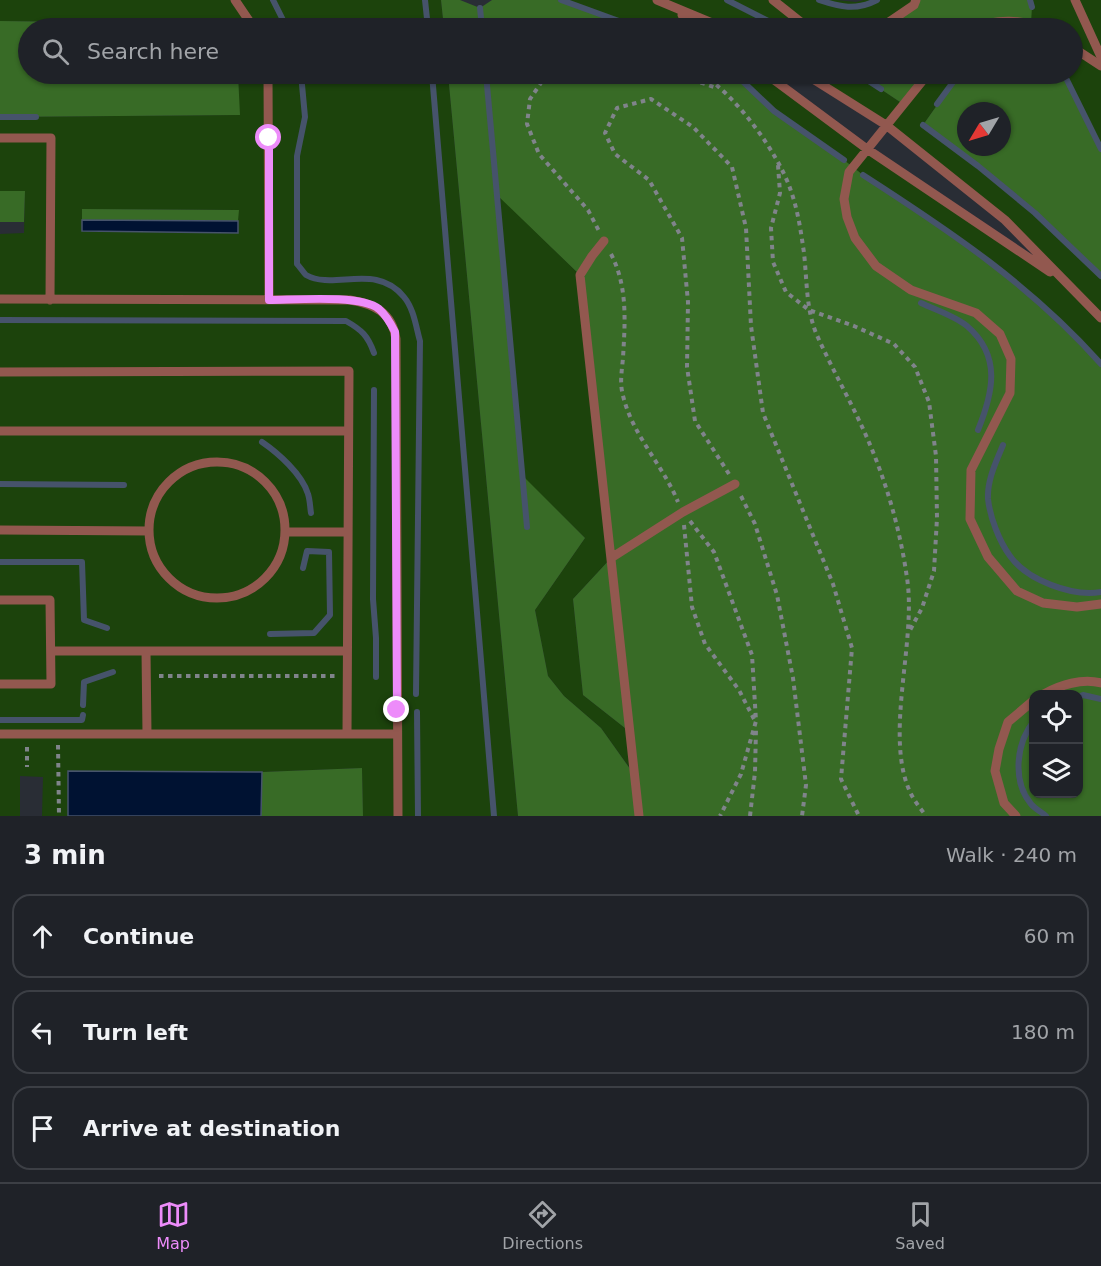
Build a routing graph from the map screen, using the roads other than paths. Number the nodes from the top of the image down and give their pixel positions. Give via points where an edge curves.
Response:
1 (235, 0) edge
2 (773, 0) edge
3 (916, 0) edge
4 (1075, 0) edge
5 (658, 1) edge
6 (247, 18) edge
7 (686, 18) edge
8 (700, 18) edge
9 (796, 18) edge
10 (895, 18) edge
11 (1083, 54) edge
12 (1101, 57) edge
13 (1101, 66) edge
14 (268, 84) edge
15 (780, 84) edge
16 (821, 84) edge
17 (920, 84) edge
18 (886, 126) junction
19 (0, 138) edge
20 (867, 148) junction
21 (604, 241) road end
22 (1069, 285) junction
23 (0, 299) edge
24 (50, 300) junction
25 (269, 300) junction
26 (1101, 318) edge
27 (0, 372) edge
28 (0, 431) edge
29 (348, 431) junction
30 (735, 484) road end
31 (0, 530) edge
32 (149, 531) junction
33 (285, 532) junction
34 (348, 532) junction
35 (612, 558) junction
36 (0, 600) edge
37 (1101, 604) edge
38 (51, 651) junction
39 (146, 651) junction
40 (347, 651) junction
41 (1101, 683) edge
42 (0, 684) edge
43 (1052, 690) edge
44 (1029, 704) edge
45 (0, 734) edge
46 (147, 734) junction
47 (347, 734) junction
48 (397, 734) junction
49 (398, 816) edge
50 (639, 816) edge
51 (1016, 816) edge

1 - 6 lane
2 - 9 lane
3 - 10 lane
4 - 12 lane
5 - 7 lane
5 - 8 lane
11 - 13 lane
14 - 25 lane
15 - 20 lane
16 - 18 lane
17 - 18 lane
18 - 20 lane
18 - 22 lane via 1005,220
19 - 24 lane via 51,138
20 - 22 lane
20 - 37 lane via 849,172 844,199 855,238 876,267 911,290 975,313 1000,334 1011,359 1010,393 971,470 970,519 988,557 1017,591 1043,603 1077,607
21 - 35 lane via 580,275
22 - 26 lane
23 - 24 lane
24 - 25 lane
25 - 48 lane via 367,303 379,309 395,332
27 - 29 lane via 349,371
28 - 29 lane
29 - 34 lane
30 - 35 lane
31 - 32 lane
32 - 33 lane via 153,553 167,577 191,593 219,599 246,592 269,575 282,551
32 - 33 lane via 152,509 168,483 193,466 222,462 249,470 270,487 283,511
33 - 34 lane
34 - 40 lane
35 - 50 lane
36 - 38 lane via 50,600
38 - 39 lane
38 - 42 lane via 51,684
39 - 40 lane
39 - 46 lane
40 - 47 lane
41 - 43 lane via 1088,680
44 - 51 lane via 1008,722 994,771 1004,803
45 - 46 lane
46 - 47 lane
47 - 48 lane
48 - 49 lane

